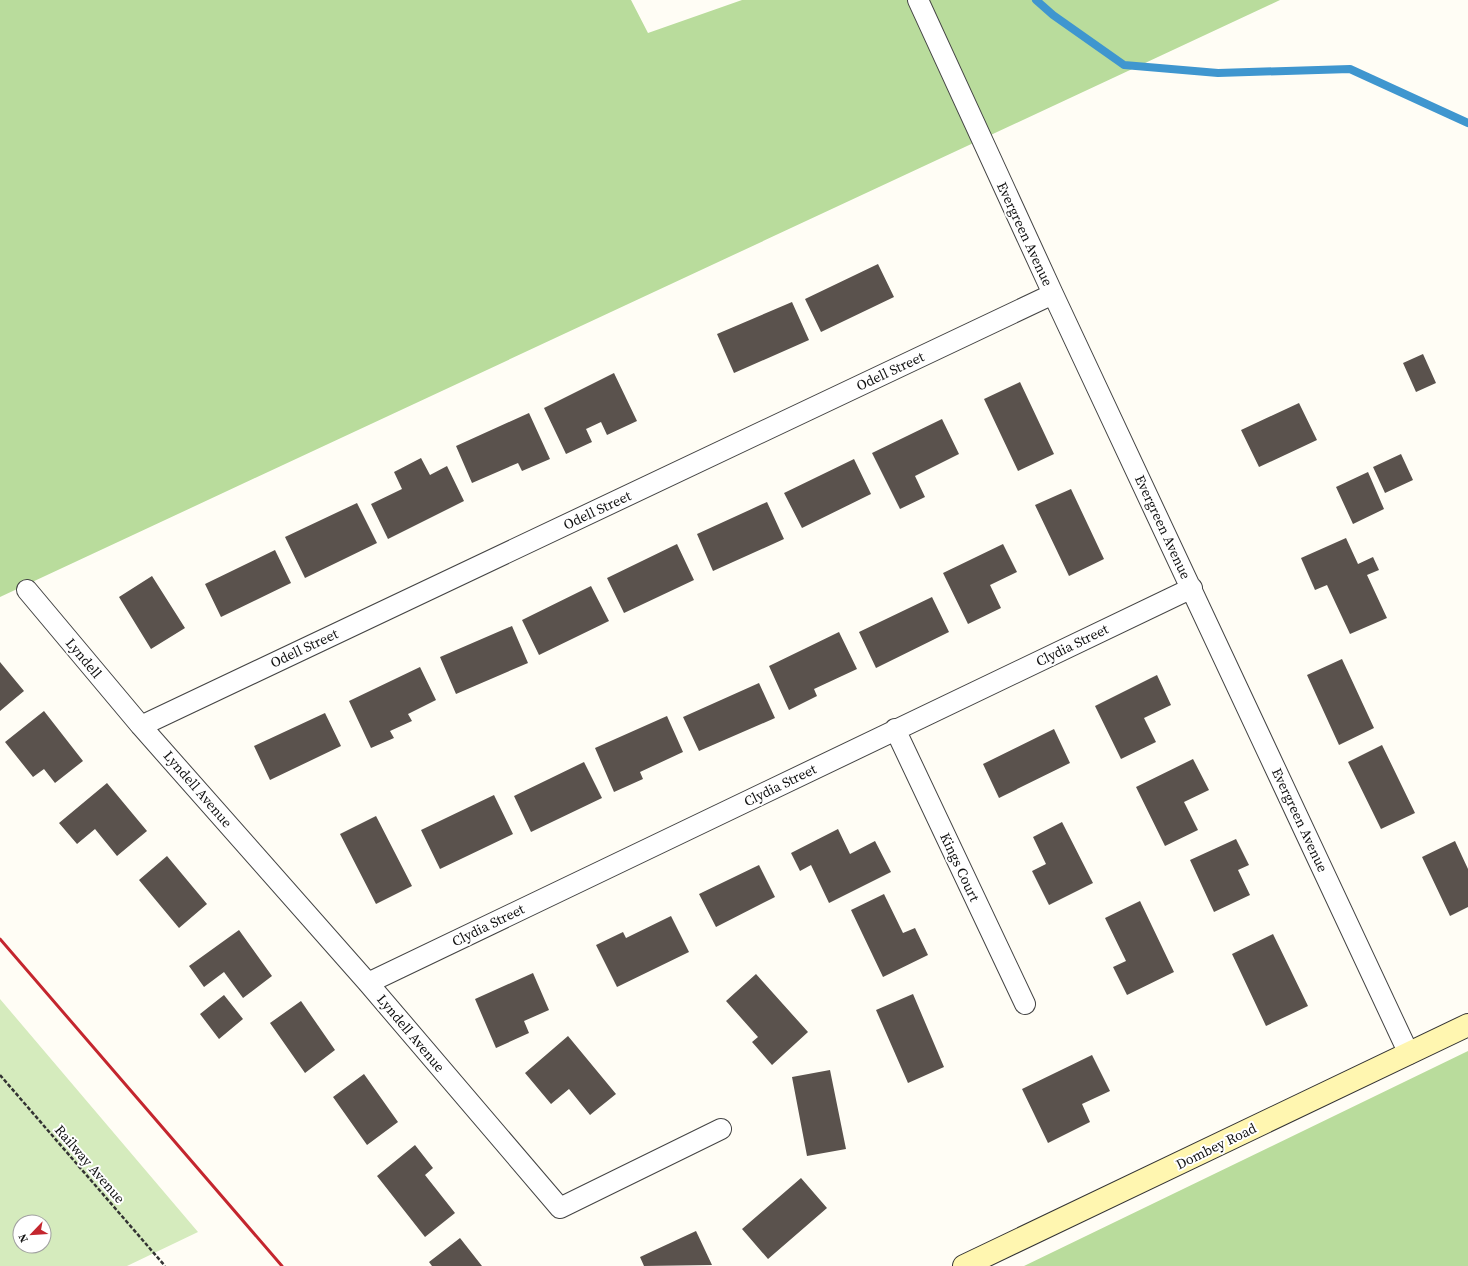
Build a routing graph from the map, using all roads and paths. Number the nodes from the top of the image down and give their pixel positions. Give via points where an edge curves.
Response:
1 (918, 0) edge
2 (1053, 294) junction
3 (1192, 588) junction
4 (26, 590) dead end
5 (141, 726) junction
6 (895, 729) junction
7 (368, 983) junction
8 (1026, 1004) dead end
9 (1468, 1025) edge
10 (1409, 1054) junction
11 (0, 1075) edge
12 (721, 1129) dead end
13 (164, 1266) edge
14 (964, 1266) edge

1 - 2 street, Evergreen Avenue
2 - 3 street, Evergreen Avenue
2 - 5 street, Odell Street
3 - 6 street, Clydia Street
3 - 10 street, Evergreen Avenue
4 - 5 street, Lyndell
5 - 7 street, Lyndell Avenue
6 - 7 street, Clydia Street
6 - 8 street, Kings Court
7 - 12 street, Lyndell Avenue via 560,1208
9 - 10 street, Dombey Road
10 - 14 street, Dombey Road
11 - 13 path, Railway Avenue

